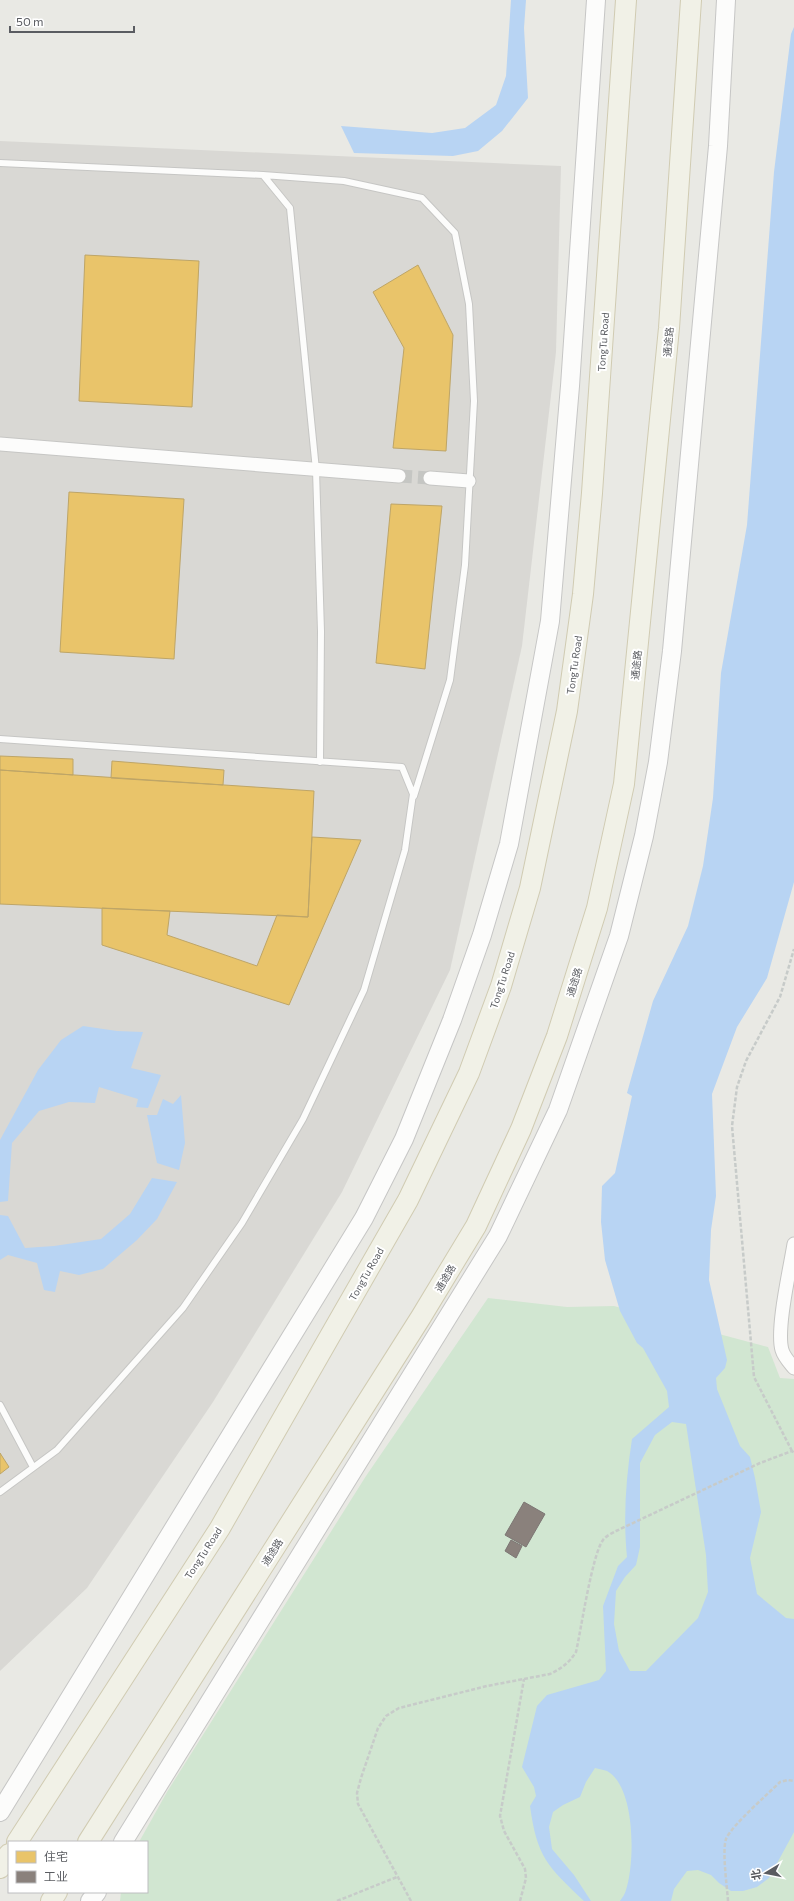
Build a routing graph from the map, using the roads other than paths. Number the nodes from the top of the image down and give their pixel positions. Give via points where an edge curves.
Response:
1 (596, 0) edge
2 (626, 0) edge
3 (691, 0) edge
4 (726, 0) edge
5 (0, 164) edge
6 (262, 175) junction
7 (0, 444) edge
8 (316, 470) junction
9 (399, 476) tunnel mouth
10 (430, 478) tunnel mouth
11 (469, 481) junction
12 (0, 739) edge
13 (320, 762) junction
14 (412, 802) junction
15 (794, 1244) edge
16 (794, 1368) edge
17 (0, 1405) edge
18 (34, 1467) junction
19 (0, 1492) edge
20 (0, 1812) edge
21 (18, 1841) edge
22 (89, 1841) edge
23 (124, 1841) edge
24 (8, 1856) edge
25 (0, 1868) edge

1 - 20 main road via 570,386 550,621 509,844 482,935 452,1020 404,1139 364,1218
2 - 21 main road, TongTu Road via 583,594 567,711 530,888 501,986 469,1073 404,1207 220,1528
3 - 22 main road, 通途路 via 669,328 624,784 597,908 557,1036 521,1129 476,1226 417,1324
4 - 23 main road via 718,146 672,651 658,762 646,829 619,936 558,1110 498,1236
5 - 6 lane
6 - 8 lane via 290,208
6 - 11 lane via 344,181 422,198 455,233 469,304 474,401
7 - 8 street
8 - 9 street
8 - 13 lane via 322,631
10 - 11 street
11 - 14 lane via 465,565 450,680
12 - 13 lane
13 - 14 lane via 402,767 413,794
14 - 18 lane via 405,850 364,990 303,1119 242,1223 183,1308 57,1450
15 - 16 street via 780,1331 785,1358
17 - 18 lane
18 - 19 lane
24 - 25 main road

